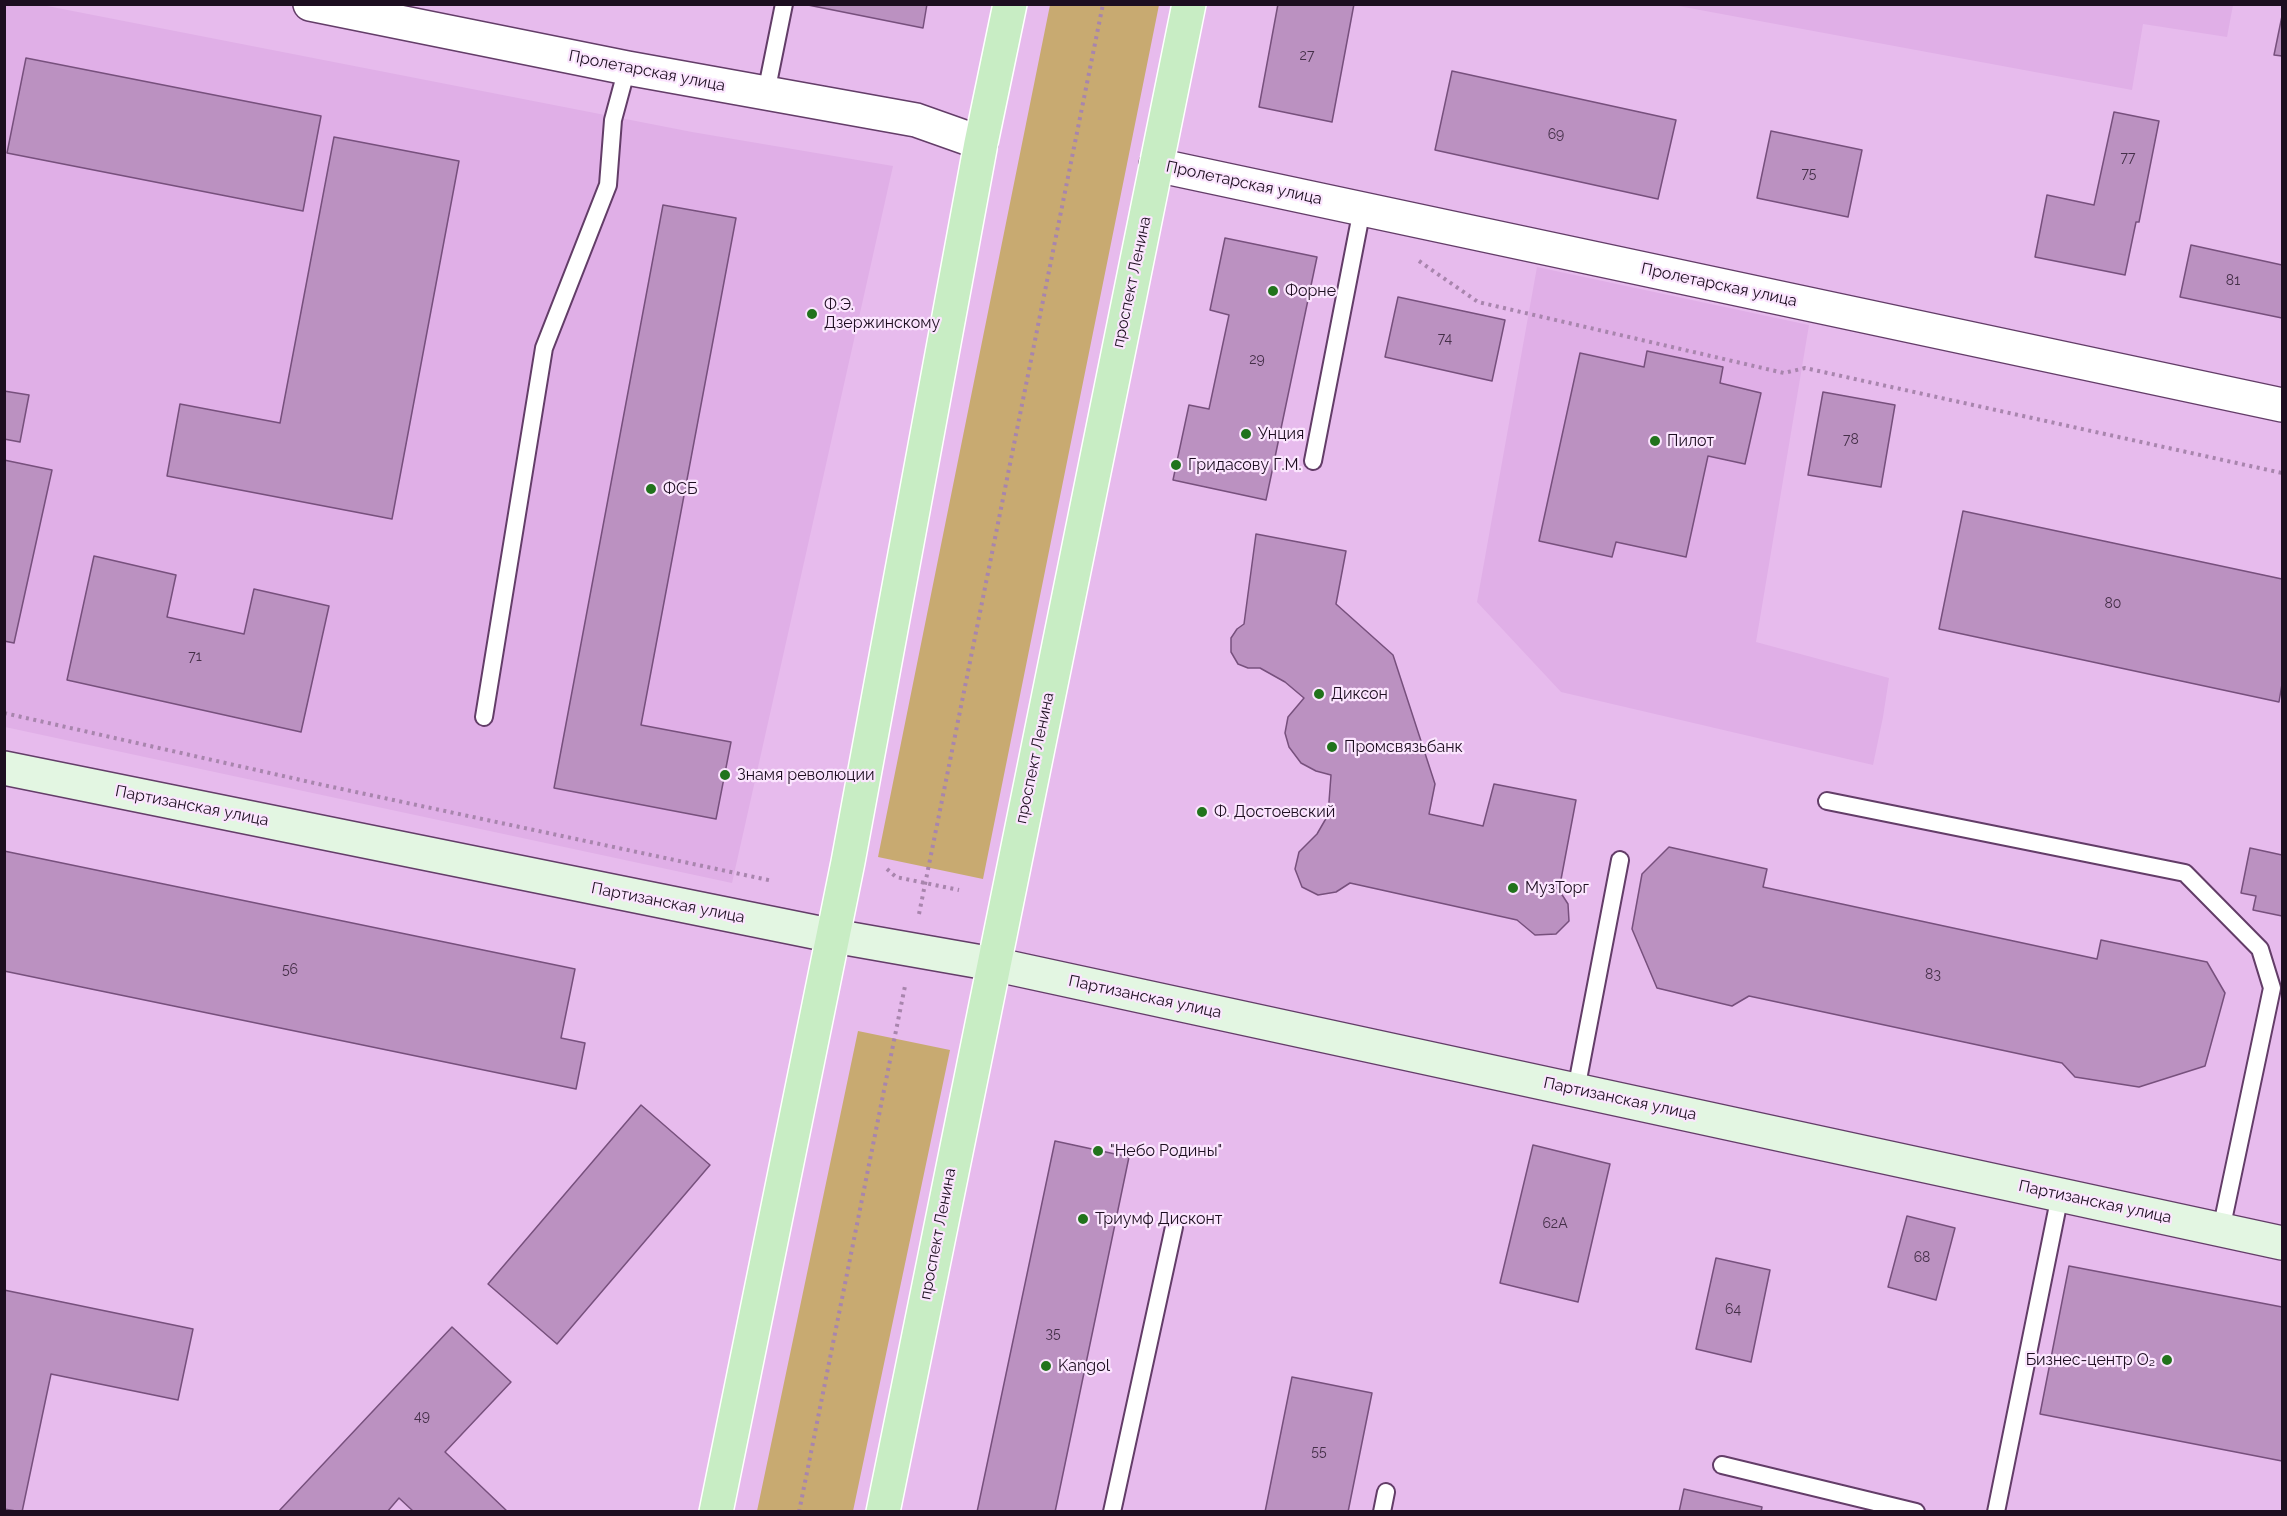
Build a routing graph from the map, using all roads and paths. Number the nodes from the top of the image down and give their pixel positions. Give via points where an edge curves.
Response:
1 (310, 4) edge
2 (784, 4) edge
3 (1010, 4) edge
4 (1103, 4) edge
5 (1189, 4) edge
6 (627, 68) junction
7 (766, 93) junction
8 (981, 143) junction
9 (1156, 165) junction
10 (1362, 209) junction
11 (1354, 248) junction
12 (2283, 405) edge
13 (1312, 460) dead end
14 (2283, 473) edge
15 (4, 712) edge
16 (484, 717) dead end
17 (4, 768) edge
18 (1827, 801) dead end
19 (1620, 860) dead end
20 (887, 869) dead end
21 (776, 882) dead end
22 (926, 883) junction
23 (959, 890) dead end
24 (834, 936) junction
25 (912, 950) junction
26 (993, 964) junction
27 (1576, 1090) junction
28 (2060, 1195) junction
29 (1174, 1227) dead end
30 (2221, 1230) junction
31 (2283, 1243) edge
32 (1722, 1465) dead end
33 (1386, 1492) dead end
34 (716, 1512) edge
35 (799, 1512) edge
36 (883, 1512) edge
37 (1112, 1512) edge
38 (1382, 1512) edge
39 (1916, 1512) edge
40 (1996, 1512) edge

1 - 6 street, Пролетарская улица
2 - 7 lane
3 - 8 main road
4 - 22 path
5 - 9 main road, проспект Ленина
6 - 7 street, Пролетарская улица
6 - 16 lane via 613,120 608,185 544,348
7 - 8 street, Пролетарская улица via 916,120
8 - 24 main road
9 - 10 street, Пролетарская улица
9 - 26 main road, проспект Ленина
10 - 11 lane
10 - 12 street, Пролетарская улица
11 - 13 lane
11 - 14 path via 1419,261 1478,302 1784,373 1805,368
15 - 21 path via 335,788
17 - 24 main road, Партизанская улица
18 - 30 lane via 2185,873 2260,949 2272,988
19 - 27 lane
20 - 22 path via 896,877
22 - 23 path
22 - 25 path
24 - 25 main road, Партизанская улица
24 - 34 main road
25 - 26 main road, Партизанская улица
25 - 35 path
26 - 27 main road, Партизанская улица
26 - 36 main road, проспект Ленина
27 - 28 main road, Партизанская улица
28 - 30 main road, Партизанская улица
28 - 40 lane
29 - 37 lane
30 - 31 main road, Партизанская улица
32 - 39 lane
33 - 38 lane

